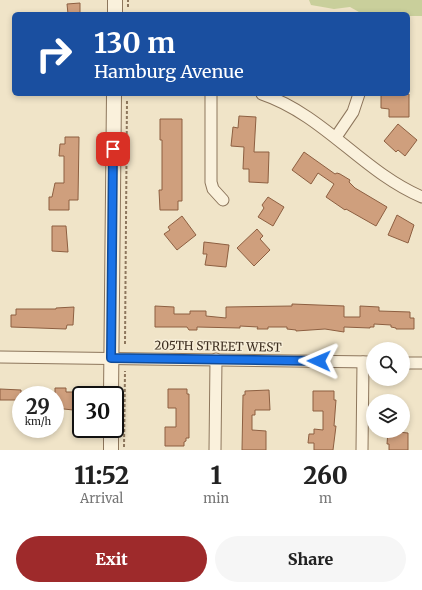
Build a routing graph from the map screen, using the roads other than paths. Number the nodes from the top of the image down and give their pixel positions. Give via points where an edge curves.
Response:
1 (115, 0) edge
2 (115, 12) edge
3 (114, 96) edge
4 (211, 96) edge
5 (268, 96) edge
6 (357, 96) edge
7 (336, 137) junction
8 (422, 197) edge
9 (223, 200) dead end
10 (0, 357) edge
11 (111, 358) junction
12 (216, 359) junction
13 (366, 362) edge
14 (410, 363) edge
15 (422, 363) edge
16 (111, 386) edge
17 (366, 386) edge
18 (111, 438) edge
19 (111, 450) edge
20 (215, 450) edge
21 (362, 450) edge

1 - 2 street
3 - 11 street
4 - 9 street via 211,182 213,189
5 - 7 street via 304,114
6 - 7 street via 351,116
7 - 8 street via 400,186
10 - 11 street, 205TH STREET WEST
11 - 12 street, 205TH STREET WEST
11 - 16 street
12 - 13 street, 205TH STREET WEST
12 - 20 street
14 - 15 street
17 - 21 street
18 - 19 street

